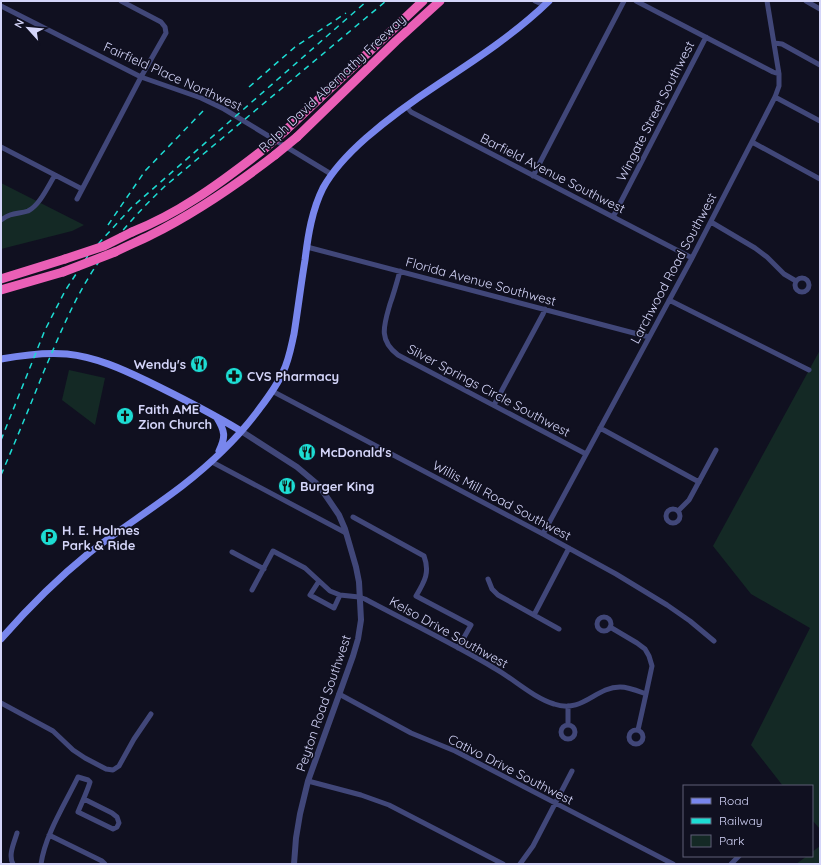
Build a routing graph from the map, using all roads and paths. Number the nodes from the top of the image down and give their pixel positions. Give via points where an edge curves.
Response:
1 (121, 1) edge
2 (423, 1) edge
3 (440, 1) edge
4 (535, 1) edge
5 (624, 1) edge
6 (636, 1) edge
7 (767, 1) edge
8 (806, 1) edge
9 (546, 3) edge
10 (1, 6) edge
11 (820, 9) edge
12 (706, 37) junction
13 (774, 43) junction
14 (820, 65) edge
15 (779, 74) junction
16 (141, 77) junction
17 (775, 96) junction
18 (406, 106) junction
19 (820, 121) edge
20 (752, 142) junction
21 (1, 147) edge
22 (331, 174) junction
23 (55, 175) junction
24 (533, 176) junction
25 (820, 179) edge
26 (82, 189) junction
27 (77, 199) dead end
28 (613, 217) junction
29 (1, 220) edge
30 (711, 222) junction
31 (307, 247) junction
32 (692, 258) junction
33 (400, 271) junction
34 (19, 273) junction
35 (1, 274) edge
36 (1, 279) edge
37 (796, 281) dead end
38 (1, 290) edge
39 (669, 300) junction
40 (545, 309) junction
41 (649, 337) junction
42 (1, 359) edge
43 (809, 370) dead end
44 (272, 391) junction
45 (494, 405) junction
46 (215, 416) junction
47 (600, 428) junction
48 (241, 431) junction
49 (716, 450) dead end
50 (586, 454) junction
51 (213, 460) junction
52 (699, 482) junction
53 (678, 511) dead end
54 (353, 517) dead end
55 (346, 533) junction
56 (543, 534) junction
57 (569, 548) junction
58 (232, 552) dead end
59 (264, 569) junction
60 (488, 579) dead end
61 (319, 581) junction
62 (252, 590) dead end
63 (340, 595) junction
64 (359, 598) junction
65 (536, 616) junction
66 (610, 627) dead end
67 (560, 629) dead end
68 (1, 639) edge
69 (714, 641) dead end
70 (458, 648) junction
71 (339, 694) junction
72 (646, 694) junction
73 (1, 703) edge
74 (568, 706) junction
75 (151, 714) dead end
76 (568, 725) dead end
77 (638, 730) dead end
78 (572, 771) dead end
79 (308, 781) junction
80 (84, 799) junction
81 (555, 803) junction
82 (17, 833) dead end
83 (49, 835) junction
84 (12, 864) edge
85 (41, 864) edge
86 (105, 864) edge
87 (294, 864) edge
88 (503, 864) edge
89 (520, 864) edge
90 (673, 864) edge

1 - 16 street via 165,26 166,33
2 - 34 highway, Ralph David Abernathy Freeway, bridge via 286,130 232,174 194,200 104,246
3 - 38 highway, Ralph David Abernathy Freeway, bridge via 297,137 247,176 181,218 115,252 63,272
4 - 9 street
5 - 24 street
6 - 12 street
7 - 13 street, Larchwood Road Southwest
8 - 11 street
9 - 18 main road via 493,47
10 - 16 street, Fairfield Place Northwest
12 - 15 street
12 - 28 street, Wingate Street Southwest
13 - 14 street via 782,44
13 - 15 street, Larchwood Road Southwest
15 - 17 street, Larchwood Road Southwest via 779,86
16 - 22 street, Fairfield Place Northwest via 224,108
16 - 26 street
17 - 19 street
17 - 20 street, Larchwood Road Southwest
18 - 22 main road via 352,150
18 - 24 street, Barfield Avenue Southwest via 411,112
20 - 25 street
20 - 30 street, Larchwood Road Southwest
21 - 23 street
22 - 31 main road via 316,205
23 - 26 street
23 - 29 street via 35,206
24 - 28 street, Barfield Avenue Southwest
26 - 27 street
28 - 32 street, Barfield Avenue Southwest
30 - 32 street, Larchwood Road Southwest
30 - 37 street via 756,248 784,274
31 - 33 street, Florida Avenue Southwest
31 - 44 main road via 290,354 283,373
32 - 39 street, Larchwood Road Southwest
33 - 40 street, Florida Avenue Southwest
33 - 45 street, Silver Springs Circle Southwest via 384,325 384,336 389,346 398,355
34 - 35 highway
34 - 36 highway
39 - 41 street, Larchwood Road Southwest
39 - 43 street
40 - 41 street, Florida Avenue Southwest
40 - 45 street
41 - 47 street, Larchwood Road Southwest
42 - 46 main road via 59,353 100,361 181,397
44 - 48 main road
44 - 56 street, Willis Mill Road Southwest
45 - 50 street, Silver Springs Circle Southwest
46 - 48 main road
46 - 51 main road via 224,434 223,443
47 - 50 street, Larchwood Road Southwest
47 - 52 street
48 - 51 main road
48 - 55 street, Peyton Road Southwest via 297,467 316,483 339,515
49 - 52 street
50 - 56 street, Larchwood Road Southwest
51 - 55 street
51 - 68 main road via 182,486 76,563 42,594
52 - 53 street via 689,500
54 - 70 street via 424,556 427,570 416,596 471,626
55 - 64 street, Peyton Road Southwest via 359,582
56 - 57 street, Willis Mill Road Southwest
57 - 65 street
57 - 69 street, Willis Mill Road Southwest via 667,605
58 - 59 street
59 - 61 street via 273,551 305,568
59 - 62 street
60 - 65 street via 498,595
61 - 63 street via 330,591
61 - 63 street via 310,595 334,608
63 - 64 street, Kelso Drive Southwest
64 - 70 street, Kelso Drive Southwest
64 - 71 street, Peyton Road Southwest via 358,639
65 - 67 street
66 - 72 street via 647,652 652,666
70 - 74 street, Kelso Drive Southwest via 495,668 527,690 554,704
71 - 79 street, Peyton Road Southwest
71 - 81 street, Cativo Drive Southwest via 411,733 454,751
72 - 74 street via 620,687
72 - 77 street
73 - 75 street via 53,731 74,750 106,770 113,770 119,766
74 - 76 street
78 - 81 street
79 - 87 street, Peyton Road Southwest via 300,814
79 - 88 street via 389,805
80 - 80 street via 78,812 114,830 117,828 117,817
80 - 83 street via 90,782 78,777
81 - 89 street
81 - 90 street, Cativo Drive Southwest
82 - 84 street via 10,856
83 - 85 street
83 - 86 street

